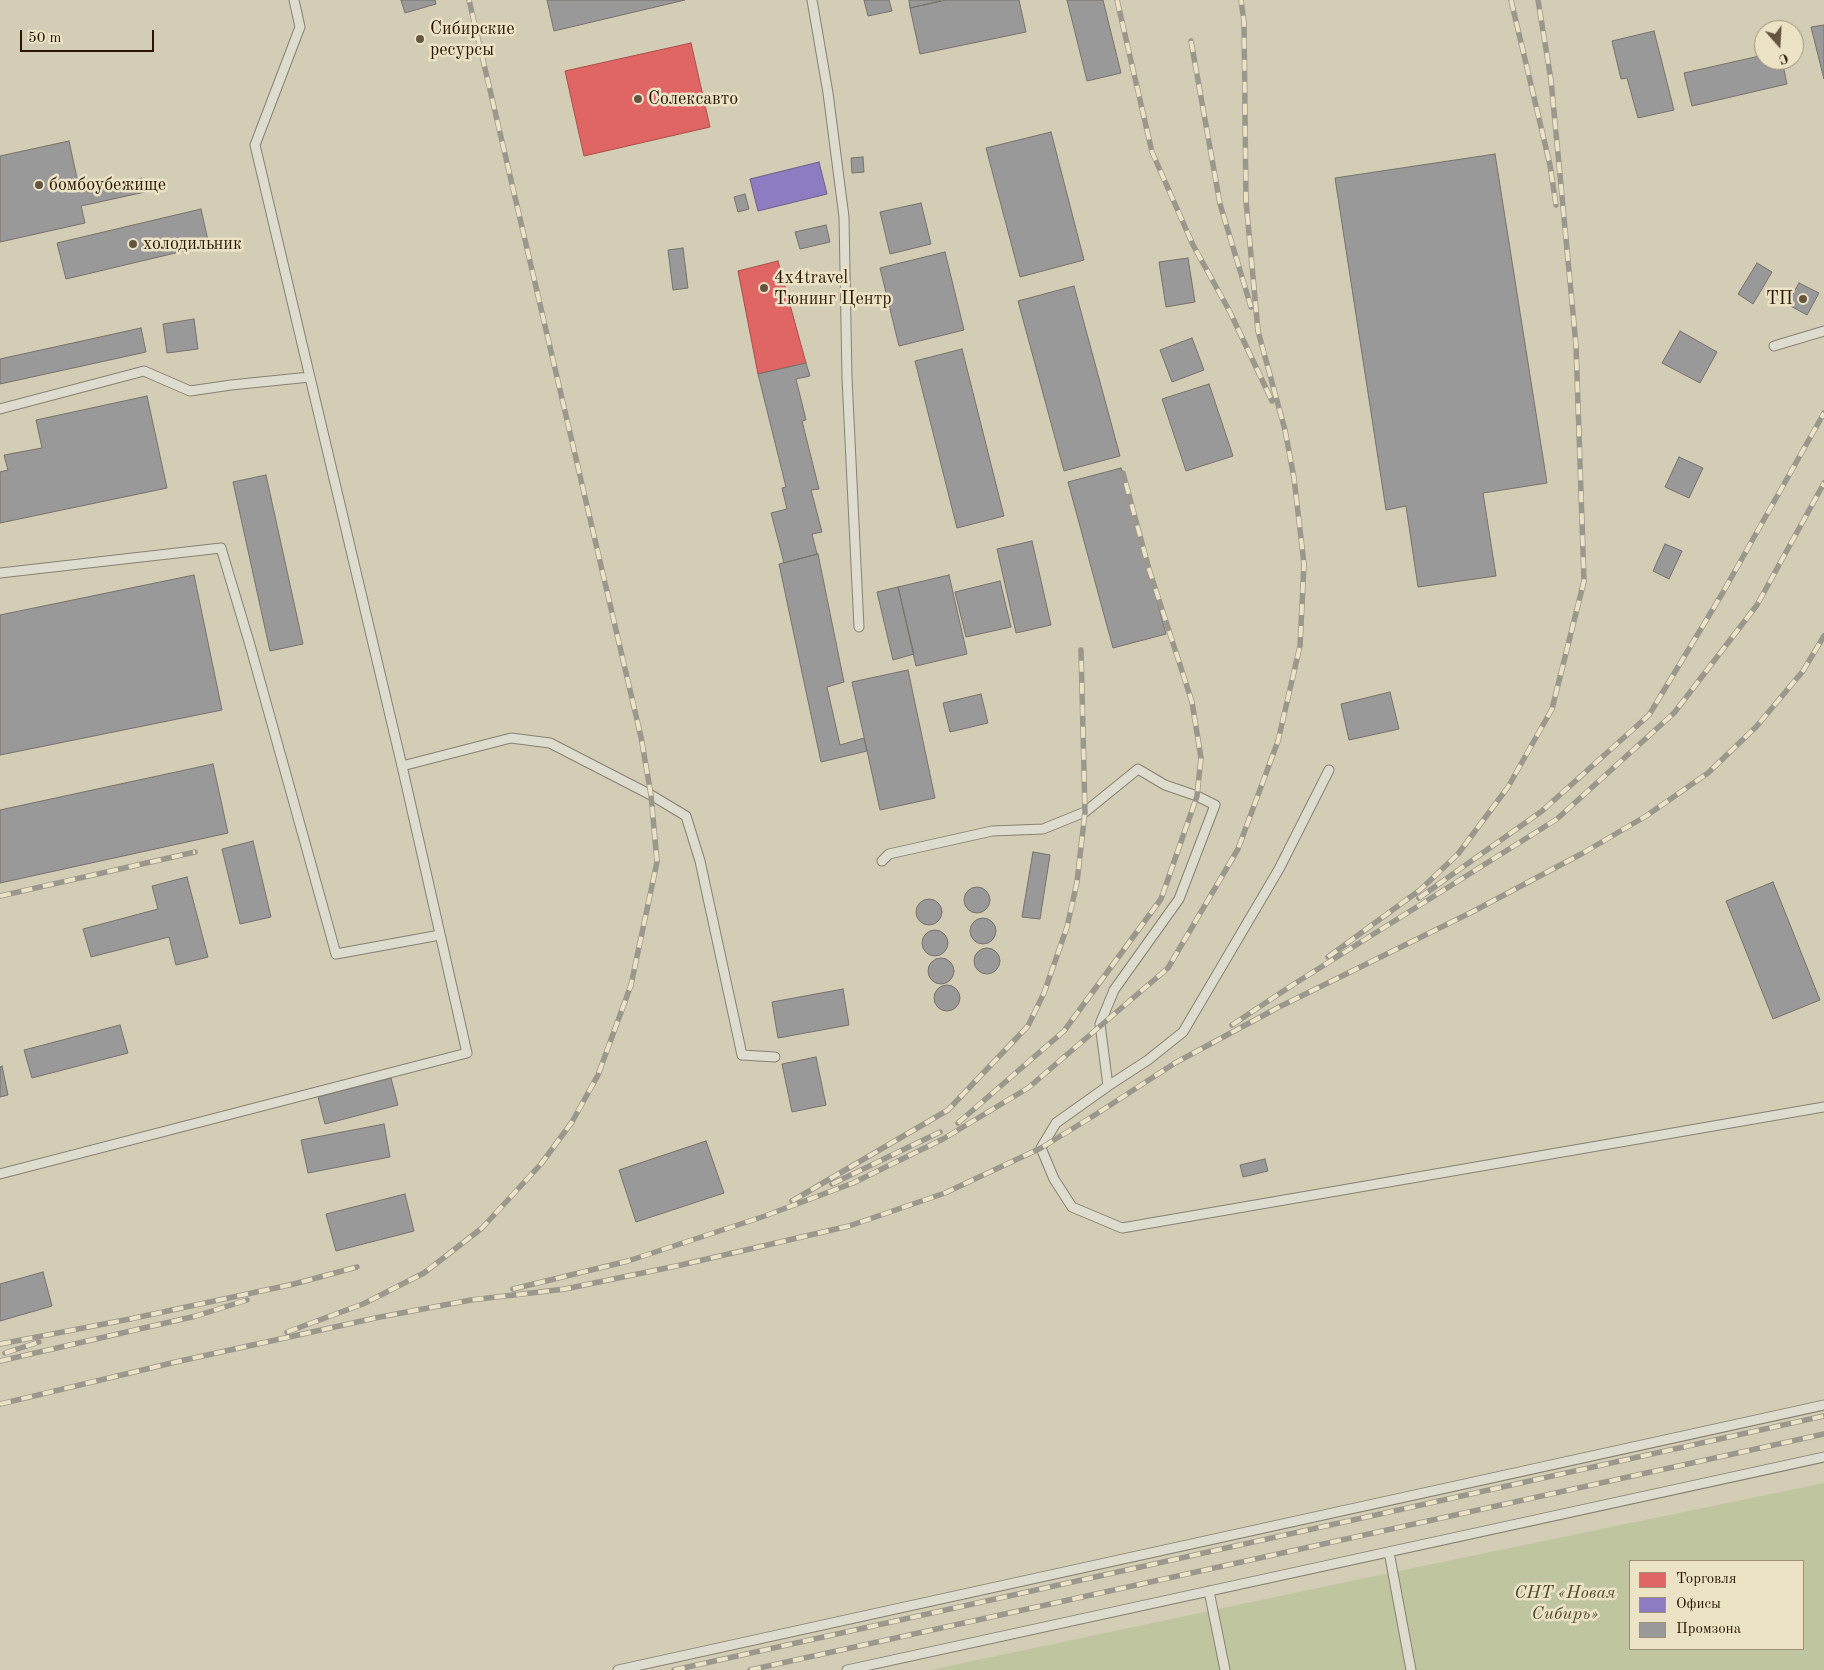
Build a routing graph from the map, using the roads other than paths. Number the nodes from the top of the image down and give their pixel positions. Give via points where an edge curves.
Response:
1 (294, 0) edge
2 (812, 0) edge
3 (1824, 331) edge
4 (1774, 346) dead end
5 (310, 377) junction
6 (0, 409) edge
7 (0, 573) edge
8 (860, 627) dead end
9 (402, 766) junction
10 (1329, 770) dead end
11 (882, 861) dead end
12 (440, 935) junction
13 (775, 1057) dead end
14 (1108, 1086) junction
15 (1824, 1107) edge
16 (0, 1174) edge
17 (1824, 1405) edge
18 (1824, 1457) edge
19 (1389, 1552) junction
20 (1209, 1591) junction
21 (618, 1670) edge
22 (847, 1670) edge
23 (1224, 1670) edge
24 (1410, 1670) edge

1 - 5 lane via 300,27 255,145
2 - 8 lane via 844,218 847,378
3 - 4 lane
5 - 6 lane via 190,391 144,372
5 - 9 lane
7 - 12 lane via 221,548 336,954
9 - 12 lane
9 - 13 lane via 511,738 550,743 686,816 700,862 742,1055
10 - 14 lane via 1279,868 1183,1032
11 - 14 lane via 889,854 992,831 1043,829 1085,812 1138,770 1215,805 1179,900 1114,990 1100,1024
12 - 16 lane via 467,1053
14 - 15 lane via 1056,1123 1041,1148 1054,1179 1072,1208 1122,1228
17 - 21 lane
18 - 19 lane
19 - 20 lane
19 - 24 lane
20 - 22 lane
20 - 23 lane

